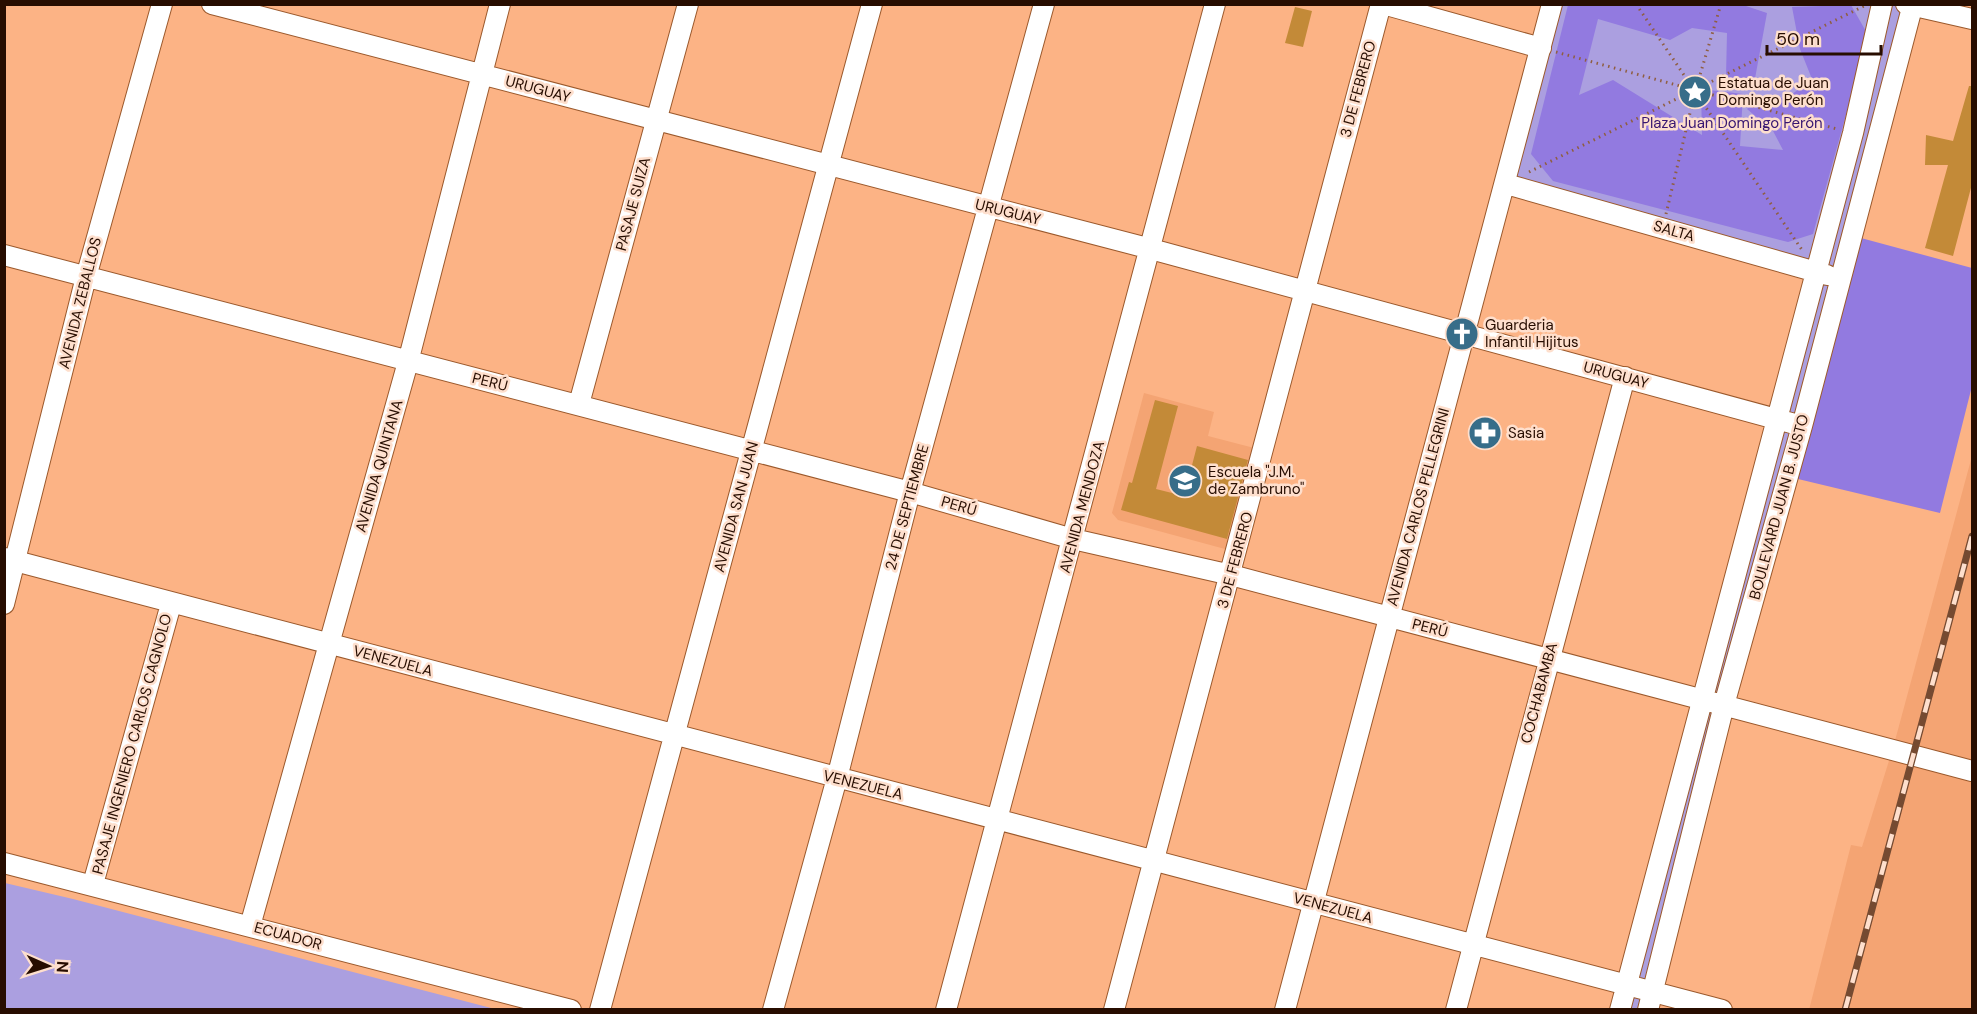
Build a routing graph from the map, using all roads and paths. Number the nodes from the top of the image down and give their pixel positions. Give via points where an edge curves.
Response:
1 (162, 4) edge
2 (212, 4) edge
3 (500, 4) edge
4 (687, 4) edge
5 (872, 4) edge
6 (1044, 4) edge
7 (1215, 4) edge
8 (1382, 4) edge
9 (1552, 4) edge
10 (1636, 4) edge
11 (1721, 4) edge
12 (1867, 4) edge
13 (1882, 4) edge
14 (1914, 5) edge
15 (1972, 19) edge
16 (1541, 48) junction
17 (481, 74) junction
18 (1695, 92) junction
19 (656, 120) junction
20 (1853, 133) junction
21 (828, 166) junction
22 (1506, 184) junction
23 (989, 207) junction
24 (1663, 228) junction
25 (1151, 249) junction
26 (4, 255) edge
27 (1816, 272) junction
28 (86, 277) junction
29 (1841, 280) junction
30 (1304, 291) junction
31 (1465, 336) junction
32 (408, 362) junction
33 (1625, 377) junction
34 (579, 404) junction
35 (1778, 420) junction
36 (1802, 426) junction
37 (750, 451) junction
38 (910, 492) junction
39 (1073, 539) junction
40 (10, 560) edge
41 (1232, 575) junction
42 (4, 604) edge
43 (171, 604) junction
44 (1388, 618) junction
45 (329, 644) junction
46 (1548, 659) junction
47 (1704, 700) junction
48 (1724, 705) junction
49 (675, 736) junction
50 (1972, 771) edge
51 (837, 778) junction
52 (998, 819) junction
53 (1155, 861) junction
54 (4, 863) edge
55 (93, 884) junction
56 (1315, 904) junction
57 (250, 926) junction
58 (1473, 945) junction
59 (1627, 984) junction
60 (1651, 1000) edge
61 (571, 1010) edge
62 (600, 1010) edge
63 (773, 1010) edge
64 (946, 1010) edge
65 (1114, 1010) edge
66 (1285, 1010) edge
67 (1455, 1010) edge
68 (1620, 1010) edge
69 (1722, 1010) edge

1 - 28 street, AVENIDA ZEBALLOS
2 - 17 street, URUGUAY
3 - 17 street, AVENIDA QUINTANA
4 - 19 street, PASAJE SUIZA
5 - 21 street, AVENIDA SAN JUAN
6 - 23 street, 24 DE SEPTIEMBRE
7 - 25 street, AVENIDA MENDOZA
8 - 16 street
8 - 30 street, 3 DE FEBRERO
9 - 16 street, AVENIDA CARLOS PELLEGRINI
10 - 18 path
11 - 18 path
12 - 18 path
13 - 20 street, BOULEVARD JUAN B. JUSTO
14 - 15 street
14 - 29 street, BOULEVARD JUAN B. JUSTO
16 - 18 path
16 - 22 street, AVENIDA CARLOS PELLEGRINI
17 - 19 street, URUGUAY
17 - 32 street, AVENIDA QUINTANA
18 - 20 path
18 - 22 path
18 - 24 path
18 - 27 path
19 - 21 street, URUGUAY
19 - 34 street, PASAJE SUIZA
20 - 27 street, BOULEVARD JUAN B. JUSTO
21 - 23 street, URUGUAY
21 - 37 street, AVENIDA SAN JUAN
22 - 24 street, SALTA
22 - 31 street, AVENIDA CARLOS PELLEGRINI
23 - 25 street, URUGUAY
23 - 38 street, 24 DE SEPTIEMBRE
24 - 27 street, SALTA
25 - 30 street, URUGUAY
25 - 39 street, AVENIDA MENDOZA
26 - 28 street, PERÚ
27 - 29 street, SALTA
27 - 35 street, BOULEVARD JUAN B. JUSTO
28 - 32 street, PERÚ
28 - 40 street, AVENIDA ZEBALLOS
29 - 36 street, BOULEVARD JUAN B. JUSTO
30 - 31 street, URUGUAY
30 - 41 street, 3 DE FEBRERO
31 - 33 street, URUGUAY
31 - 44 street, AVENIDA CARLOS PELLEGRINI
32 - 34 street, PERÚ
32 - 45 street, AVENIDA QUINTANA
33 - 35 street, URUGUAY
33 - 46 street, COCHABAMBA
34 - 37 street, PERÚ
35 - 36 street, URUGUAY
35 - 47 street, BOULEVARD JUAN B. JUSTO
36 - 48 street, BOULEVARD JUAN B. JUSTO
37 - 38 street, PERÚ
37 - 49 street, AVENIDA SAN JUAN
38 - 39 street, PERÚ
38 - 51 street, 24 DE SEPTIEMBRE
39 - 41 street, PERÚ
39 - 52 street, AVENIDA MENDOZA
40 - 42 street, AVENIDA ZEBALLOS
40 - 43 street, VENEZUELA
41 - 44 street, PERÚ
41 - 53 street, 3 DE FEBRERO
43 - 45 street, VENEZUELA
43 - 55 street, PASAJE INGENIERO CARLOS CAGNOLO
44 - 46 street, PERÚ
44 - 56 street, AVENIDA CARLOS PELLEGRINI
45 - 49 street, VENEZUELA
45 - 57 street, AVENIDA QUINTANA
46 - 47 street, PERÚ
46 - 58 street, COCHABAMBA
47 - 48 street, PERÚ
47 - 59 street, BOULEVARD JUAN B. JUSTO
48 - 50 street, PERÚ
48 - 60 street, BOULEVARD JUAN B. JUSTO
49 - 51 street, VENEZUELA
49 - 62 street, AVENIDA SAN JUAN
51 - 52 street, VENEZUELA
51 - 63 street, 24 DE SEPTIEMBRE
52 - 53 street, VENEZUELA
52 - 64 street, AVENIDA MENDOZA
53 - 56 street, VENEZUELA
53 - 65 street, 3 DE FEBRERO
54 - 55 street, ECUADOR
55 - 57 street, ECUADOR
56 - 58 street, VENEZUELA
56 - 66 street, AVENIDA CARLOS PELLEGRINI
57 - 61 street, ECUADOR
58 - 59 street, VENEZUELA
58 - 67 street, COCHABAMBA
59 - 60 street, VENEZUELA
59 - 68 street, BOULEVARD JUAN B. JUSTO
60 - 69 street, VENEZUELA

